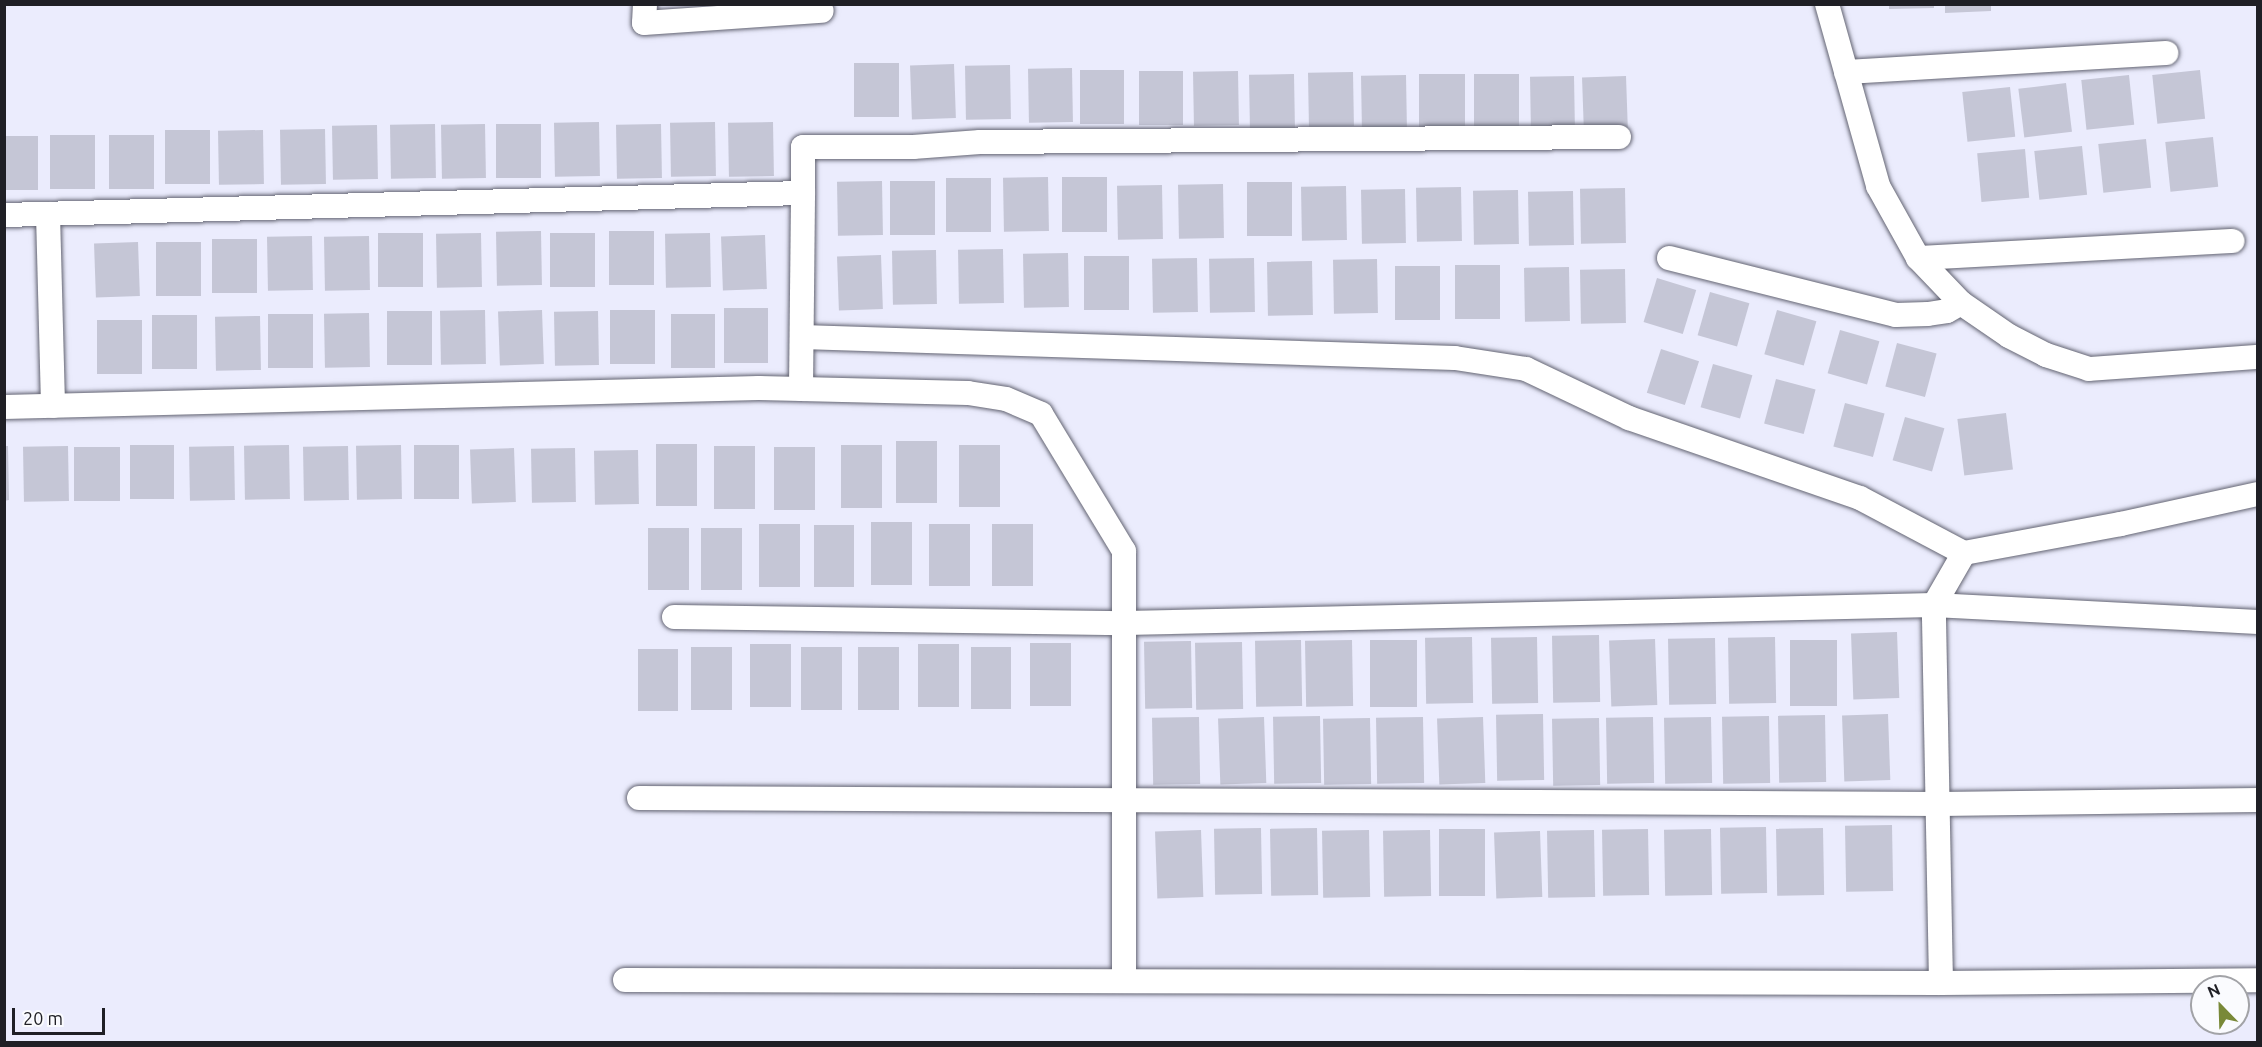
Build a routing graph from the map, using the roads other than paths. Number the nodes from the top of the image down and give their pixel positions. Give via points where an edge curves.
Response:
1 (645, 4) edge
2 (1827, 4) edge
3 (822, 11) dead end
4 (2166, 53) dead end
5 (1846, 72) junction
6 (1619, 137) dead end
7 (803, 193) junction
8 (48, 214) junction
9 (4, 215) edge
10 (2233, 241) dead end
11 (1669, 258) dead end
12 (1918, 258) junction
13 (1961, 303) junction
14 (802, 337) junction
15 (2255, 357) edge
16 (801, 389) junction
17 (53, 406) junction
18 (4, 407) edge
19 (2258, 494) edge
20 (1964, 553) junction
21 (1934, 605) junction
22 (674, 617) dead end
23 (2258, 622) edge
24 (1125, 623) junction
25 (639, 798) dead end
26 (1125, 799) junction
27 (2258, 800) edge
28 (1940, 804) junction
29 (625, 980) dead end
30 (2258, 980) edge
31 (1125, 981) junction
32 (1941, 982) junction

1 - 3 street via 644,23
2 - 5 street
4 - 5 street
5 - 12 street via 1878,186
6 - 7 street via 992,141 913,147 803,147
7 - 8 street
7 - 14 street
8 - 9 street
8 - 17 street
10 - 12 street
11 - 13 street via 1896,315 1947,311
12 - 13 street
13 - 15 street via 2027,346 2089,369
14 - 16 street
14 - 20 street via 1455,358 1526,369 1629,418 1860,498
16 - 17 street
16 - 24 street via 968,393 1006,399 1041,414 1124,551
17 - 18 street
19 - 20 street
20 - 21 street
21 - 23 street
21 - 24 street
21 - 28 street
22 - 24 street
24 - 26 street
25 - 26 street
26 - 28 street
26 - 31 street
27 - 28 street
28 - 32 street
29 - 31 street
30 - 32 street
31 - 32 street

